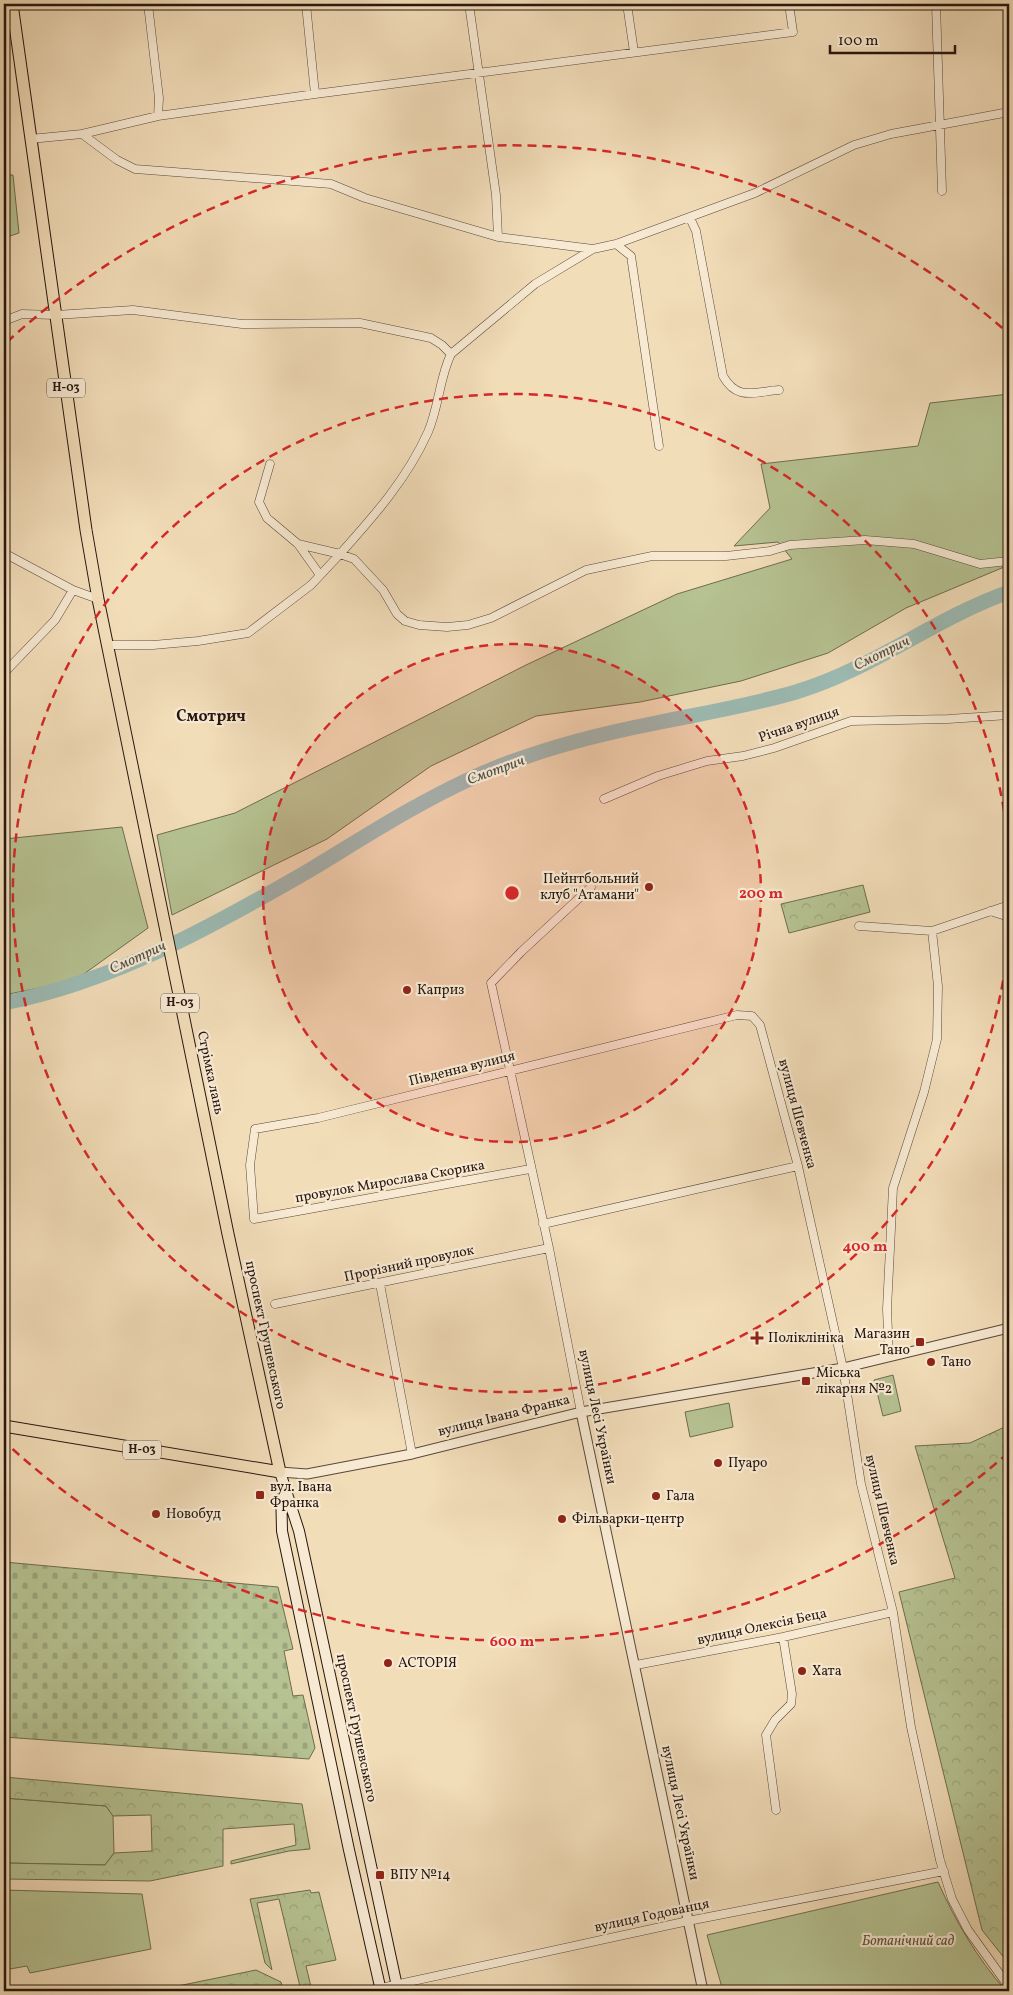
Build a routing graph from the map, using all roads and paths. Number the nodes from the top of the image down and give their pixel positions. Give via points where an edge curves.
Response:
1 (12, 4) edge
2 (148, 4) edge
3 (306, 4) edge
4 (469, 4) edge
5 (627, 4) edge
6 (789, 4) edge
7 (936, 4) edge
8 (634, 52) junction
9 (479, 72) junction
10 (315, 94) junction
11 (1009, 112) edge
12 (158, 116) junction
13 (939, 126) junction
14 (82, 134) junction
15 (30, 139) junction
16 (942, 191) dead end
17 (690, 218) junction
18 (498, 236) junction
19 (616, 244) junction
20 (593, 249) junction
21 (56, 315) junction
22 (4, 321) edge
23 (451, 354) junction
24 (779, 390) dead end
25 (659, 446) dead end
26 (270, 464) dead end
27 (298, 544) junction
28 (4, 553) edge
29 (340, 554) junction
30 (1009, 561) edge
31 (320, 575) junction
32 (72, 590) junction
33 (98, 599) junction
34 (107, 644) junction
35 (4, 673) edge
36 (1009, 715) edge
37 (604, 799) dead end
38 (591, 887) dead end
39 (1009, 905) edge
40 (990, 911) junction
41 (1009, 917) edge
42 (859, 926) dead end
43 (932, 931) junction
44 (760, 1025) joint
45 (510, 1071) junction
46 (798, 1166) junction
47 (530, 1170) junction
48 (254, 1219) joint
49 (543, 1224) junction
50 (228, 1234) joint
51 (549, 1248) junction
52 (380, 1284) junction
53 (275, 1304) dead end
54 (1009, 1328) edge
55 (889, 1356) junction
56 (843, 1368) junction
57 (581, 1412) junction
58 (4, 1426) edge
59 (412, 1454) junction
60 (280, 1472) junction
61 (893, 1612) junction
62 (783, 1637) junction
63 (636, 1665) junction
64 (776, 1810) dead end
65 (944, 1871) junction
66 (688, 1921) junction
67 (1009, 1987) edge
68 (397, 1988) edge
69 (381, 1990) edge
70 (367, 1991) edge
71 (703, 1991) edge

1 - 15 main road, Н-03
2 - 12 street via 159,98
3 - 10 street
4 - 9 street
5 - 8 street
6 - 8 street via 793,32
7 - 13 street
8 - 9 street
9 - 10 street
9 - 18 street via 496,196
10 - 12 street
11 - 13 street
12 - 14 street
13 - 16 street
13 - 17 street via 890,134 854,145 755,193
14 - 15 street
14 - 18 street via 135,169 330,184 365,198
15 - 21 main road, Н-03
17 - 19 street
17 - 24 street via 696,231 723,376 730,388 744,393
18 - 20 street
19 - 20 street
19 - 25 street via 631,256
20 - 23 street via 535,284
21 - 22 street via 22,314
21 - 23 street via 133,310 242,324 360,323 431,338
21 - 33 main road, Н-03
23 - 29 street via 445,366 433,418 420,448 388,500
26 - 27 street via 259,502 267,518
27 - 29 street
27 - 31 street
28 - 32 street
29 - 30 street via 354,559 405,620 419,625 447,627 468,625 498,615 586,570 652,556 726,556 770,551 790,545 865,540 914,544 980,564
29 - 31 street
31 - 34 street via 260,625 239,636 153,645
32 - 33 street
32 - 35 street via 55,620
33 - 34 main road, Н-03
34 - 50 main road, Стрімка лань / Н-03
36 - 37 street, Річна вулиця via 948,720 851,721 774,748 658,776
38 - 45 street, вулиця Лесі Українки via 491,983
39 - 40 street
40 - 41 street
40 - 43 street
42 - 43 street
43 - 55 street via 938,986 937,1039 924,1092 893,1188 887,1310
44 - 45 street, Південна вулиця via 752,1016 737,1015
44 - 46 street, вулиця Шевченка
45 - 47 street, вулиця Лесі Українки
45 - 48 street, Південна вулиця via 318,1118 256,1128 250,1165
46 - 49 street
46 - 56 street, вулиця Шевченка
47 - 48 street, провулок Мирослава Скорика
47 - 49 street, вулиця Лесі Українки
49 - 51 street, вулиця Лесі Українки
50 - 60 main road, проспект Грушевського / Н-03
51 - 52 street, Прорізний провулок
51 - 57 street, вулиця Лесі Українки
52 - 53 street, Прорізний провулок
52 - 59 street
54 - 55 street, вулиця Івана Франка
55 - 56 street, вулиця Івана Франка
56 - 57 street, вулиця Івана Франка
56 - 61 street, вулиця Шевченка via 861,1484
57 - 59 street, вулиця Івана Франка
57 - 63 street, вулиця Лесі Українки
58 - 60 main road, вулиця Івана Франка / Н-03
59 - 60 street, вулиця Івана Франка via 307,1474
60 - 68 main road, проспект Грушевського via 301,1540
60 - 69 main road, проспект Грушевського via 282,1531
61 - 62 street, вулиця Олексія Беца
61 - 65 street, вулиця Шевченка via 910,1727
62 - 63 street, вулиця Олексія Беца
62 - 64 street via 791,1704 766,1735
63 - 66 street, вулиця Лесі Українки
65 - 66 street, вулиця Годованця
65 - 67 street, вулиця Шевченка via 952,1899 968,1930
66 - 68 street, вулиця Годованця
66 - 71 street, вулиця Лесі Українки
68 - 69 street, вулиця Годованця
69 - 70 street, вулиця Годованця

